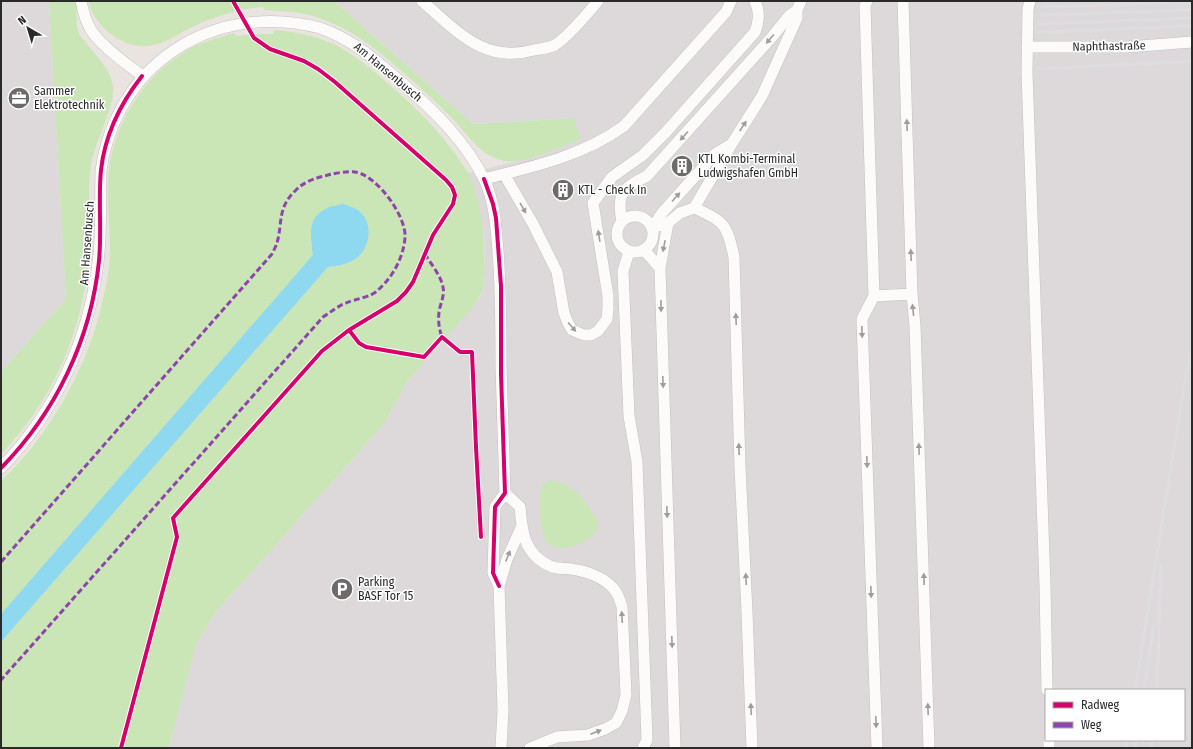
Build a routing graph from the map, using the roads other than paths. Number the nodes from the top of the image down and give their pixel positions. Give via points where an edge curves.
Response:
1 (81, 1) edge
2 (422, 1) edge
3 (598, 1) edge
4 (731, 1) edge
5 (755, 1) edge
6 (866, 1) edge
7 (903, 1) edge
8 (1030, 1) edge
9 (799, 6) edge
10 (1192, 42) edge
11 (1027, 47) junction
12 (142, 76) junction
13 (731, 145) junction
14 (504, 174) junction
15 (484, 179) junction
16 (694, 208) junction
17 (622, 221) junction
18 (668, 223) junction
19 (652, 228) junction
20 (644, 250) junction
21 (629, 252) junction
22 (660, 268) junction
23 (912, 294) junction
24 (874, 296) junction
25 (1, 468) edge
26 (505, 493) junction
27 (521, 528) junction
28 (499, 586) junction
29 (1047, 689) edge
30 (501, 748) edge
31 (530, 748) edge
32 (643, 748) edge
33 (675, 748) edge
34 (752, 748) edge
35 (876, 748) edge
36 (929, 748) edge

1 - 12 street via 91,30 100,41
2 - 3 street via 464,37 491,51 521,54 554,45 578,24
4 - 14 street via 726,12 624,126 610,137 544,165
14 -> 5 street via 557,272 564,314 568,323 572,330 591,335 603,326 608,309 593,203 612,177 643,155 665,133 755,32 759,21
6 - 24 street
23 -> 7 street
8 - 11 street
13 -> 9 street via 762,96 797,18
9 -> 17 street via 647,176 626,189 620,197
10 - 11 street, Naphthastraße via 1128,47
11 - 29 street
12 - 15 street, Am Hansenbusch via 174,48 192,37 224,25 244,21 280,20 319,27 351,42 369,54 425,103 456,136
12 - 25 street, Am Hansenbusch via 121,107 105,146 101,171 99,261 91,305 79,347 64,381 35,429
13 - 16 street
19 -> 13 street via 662,213 715,154
14 - 15 street
15 - 26 street, Am Hansenbusch via 496,218 501,286
16 - 18 street via 680,213
34 -> 16 street via 734,257 729,235 722,224
17 - 19 street via 636,216 646,220
17 - 21 street via 616,232 617,238 619,244
18 - 19 street
18 -> 22 street
19 - 20 street via 653,238
20 - 21 street
20 - 22 street
21 - 32 street via 623,271 629,416 637,462 646,740
22 -> 33 street
23 - 24 street
36 -> 23 street
24 -> 35 street via 862,319
26 - 27 street via 520,507
26 - 28 street via 495,507 493,573
28 -> 27 street via 506,559
31 -> 27 street via 557,737 588,735 604,729 616,722 626,695 622,606 616,592 607,582 592,574 551,567 533,554
28 - 30 street via 503,710

